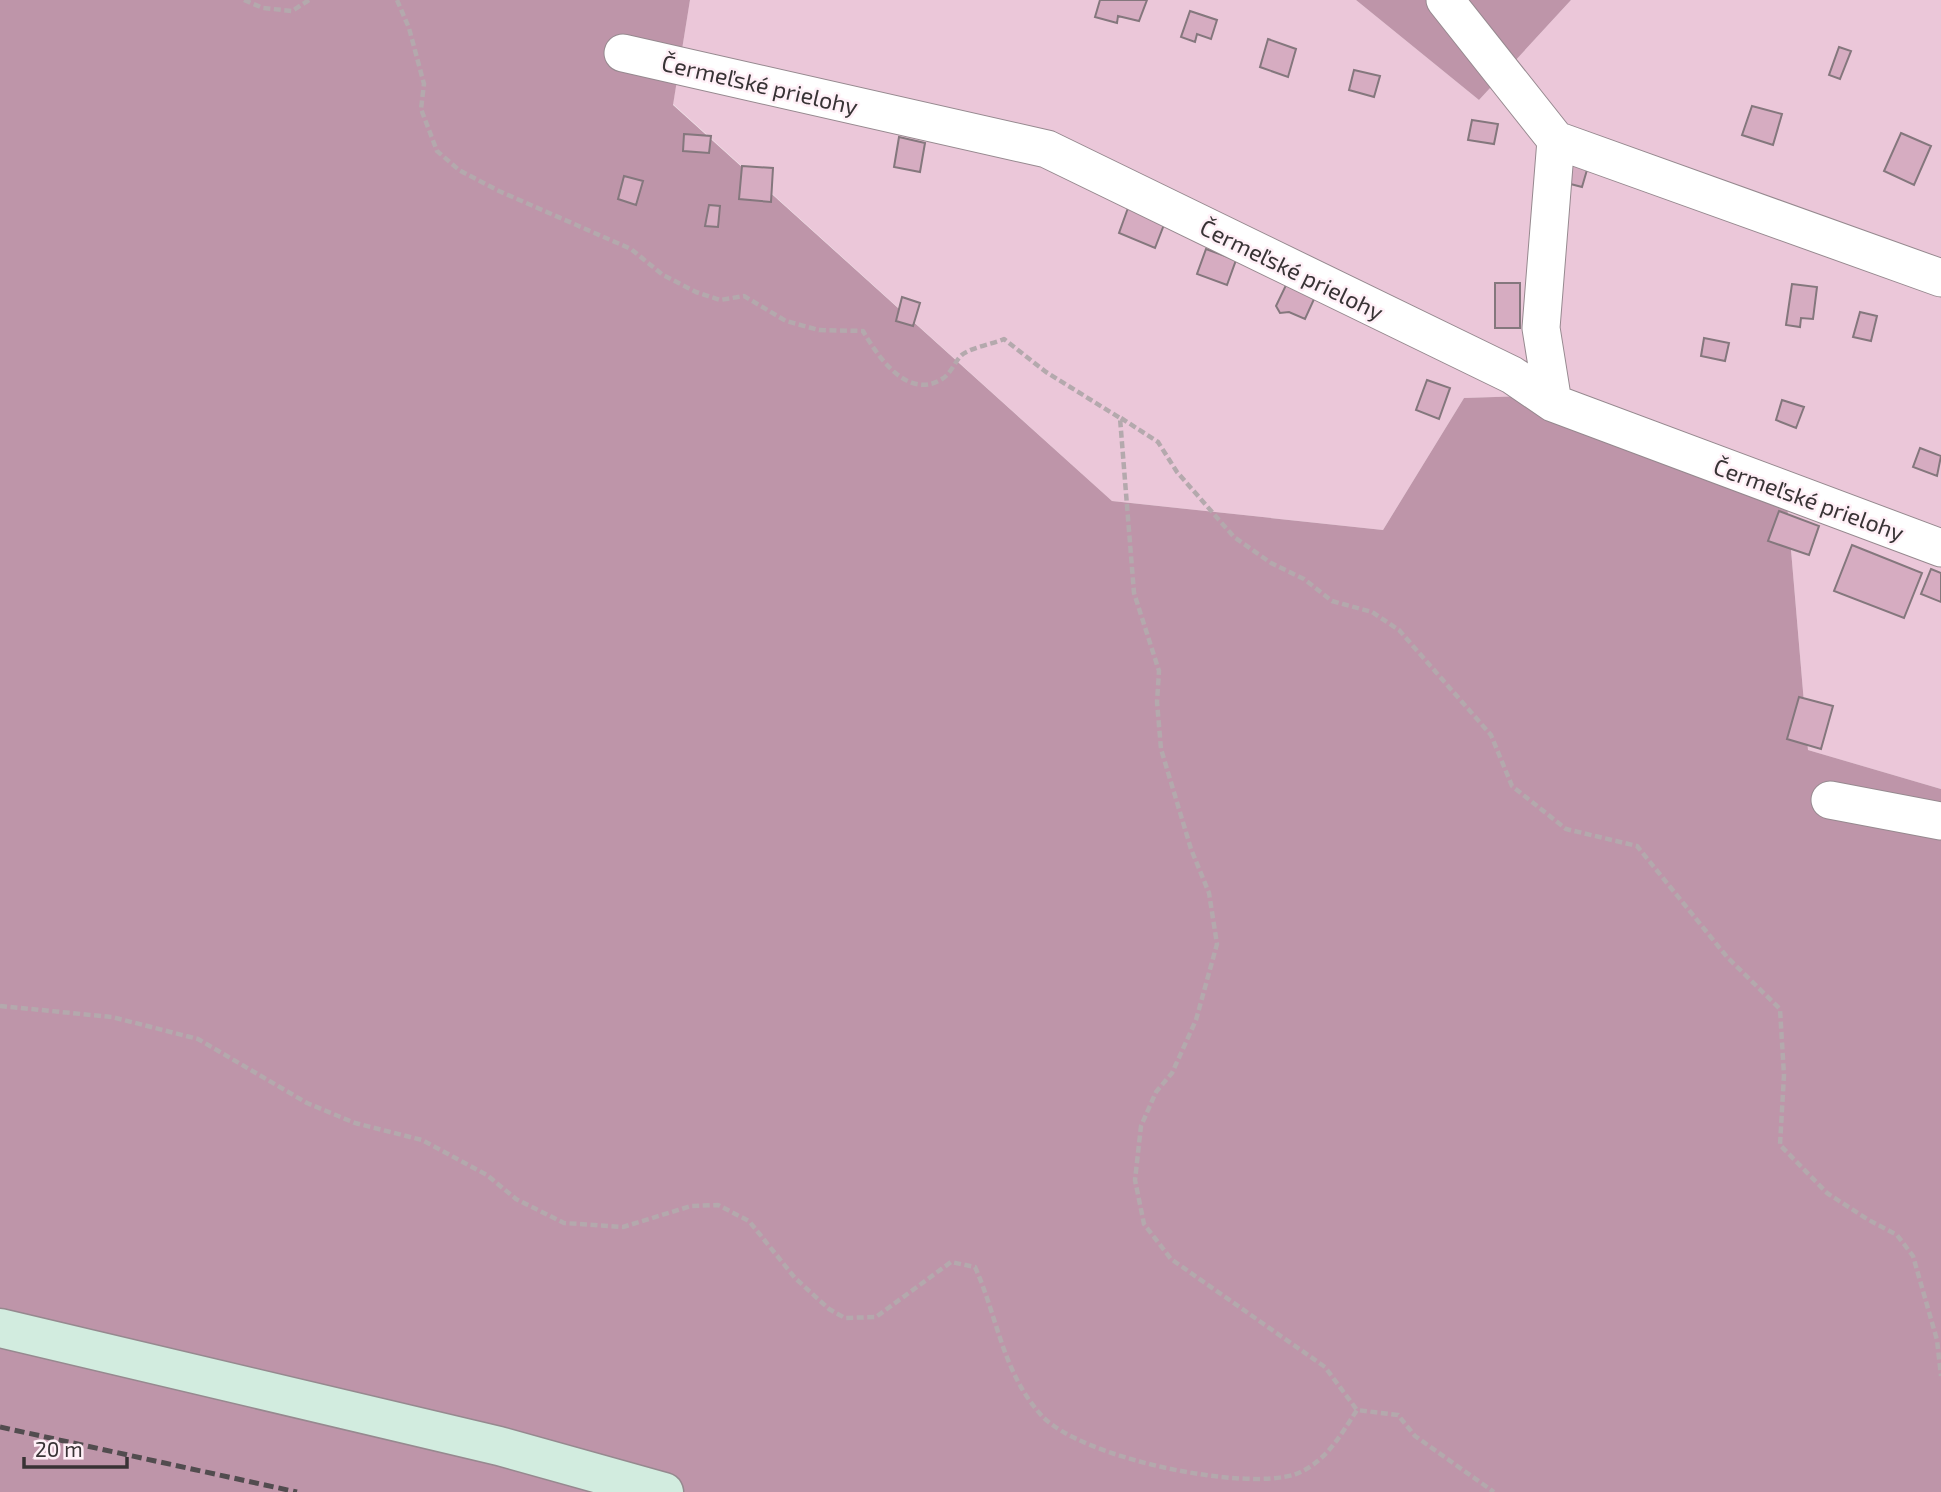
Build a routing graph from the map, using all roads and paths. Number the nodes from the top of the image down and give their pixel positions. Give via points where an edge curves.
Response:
1 (244, 0) edge
2 (309, 0) edge
3 (397, 0) edge
4 (1445, 0) edge
5 (623, 52) dead end
6 (1556, 139) junction
7 (1941, 278) edge
8 (1553, 403) junction
9 (1120, 418) junction
10 (1941, 548) edge
11 (1830, 800) dead end
12 (1941, 821) edge
13 (0, 1006) edge
14 (0, 1328) edge
15 (1941, 1376) edge
16 (1357, 1410) junction
17 (664, 1492) edge
18 (1494, 1492) edge

1 - 2 path via 263,8 292,11
3 - 9 path via 424,84 421,109 437,150 459,170 631,249 663,275 696,292 720,300 744,296 786,321 819,330 863,331 879,358 908,380 929,384 942,379 963,354 1004,339 1046,372
4 - 6 street
5 - 8 street, Čermeľské prielohy via 1047,149 1512,375
6 - 7 street
6 - 8 street via 1541,328
8 - 10 street, Čermeľské prielohy
9 - 15 path via 1158,442 1177,472 1234,537 1332,601 1372,612 1399,630 1491,735 1512,786 1566,829 1637,846 1727,957 1780,1009 1784,1075 1780,1145 1827,1193 1898,1235 1913,1256 1937,1340
9 - 16 path via 1134,593 1159,671 1161,749 1209,893 1217,944 1196,1020 1141,1126 1135,1180 1144,1224 1171,1259 1325,1367
11 - 12 street
13 - 16 path via 112,1017 198,1040 307,1103 355,1123 422,1140 487,1175 516,1199 564,1223 623,1227 691,1206 718,1205 750,1221 795,1278 845,1318 876,1317 951,1262 975,1266 1004,1356 1020,1388 1044,1418 1105,1454 1145,1466 1254,1480 1295,1475 1329,1453
14 - 17 main road via 499,1446
16 - 18 path via 1398,1415 1415,1436

